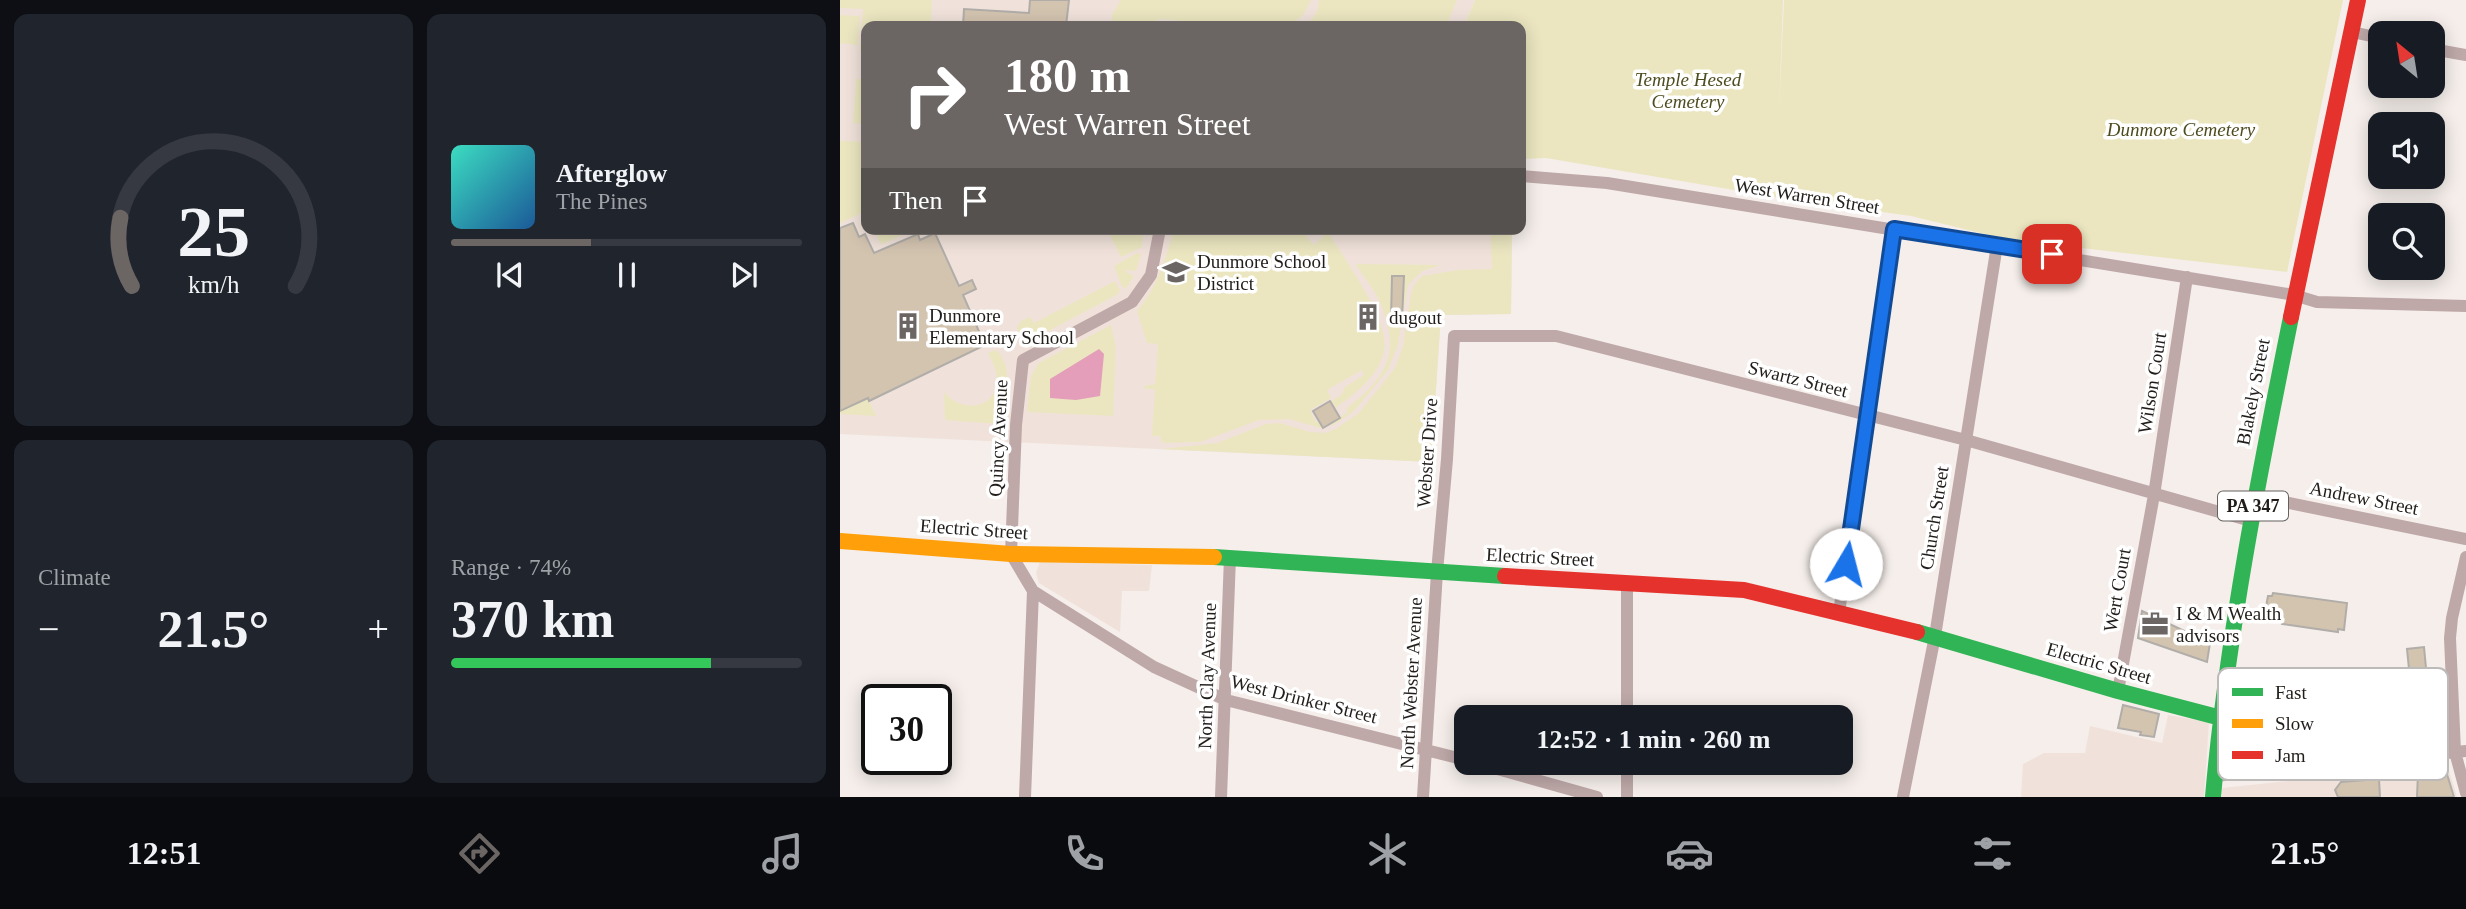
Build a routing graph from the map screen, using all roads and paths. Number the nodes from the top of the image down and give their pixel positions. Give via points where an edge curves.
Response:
1 (2358, 0) edge
2 (2351, 32) junction
3 (2368, 36) edge
4 (2445, 51) edge
5 (2466, 55) edge
6 (1526, 176) edge
7 (1894, 229) junction
8 (1159, 235) edge
9 (1997, 245) junction
10 (2187, 277) junction
11 (2294, 295) junction
12 (2466, 306) edge
13 (1454, 336) joint
14 (1866, 416) junction
15 (1966, 440) junction
16 (2154, 495) junction
17 (2255, 496) junction
18 (2251, 521) junction
19 (2466, 539) edge
20 (840, 541) edge
21 (1011, 554) junction
22 (1230, 557) junction
23 (2466, 557) edge
24 (1437, 572) junction
25 (1627, 583) junction
26 (1033, 591) junction
27 (1839, 613) junction
28 (1935, 636) junction
29 (2229, 668) edge
30 (2118, 691) junction
31 (1226, 700) junction
32 (1627, 705) edge
33 (2218, 718) edge
34 (2218, 748) edge
35 (1426, 749) junction
36 (2460, 751) edge
37 (1454, 757) edge
38 (1519, 775) edge
39 (1627, 775) edge
40 (2215, 776) junction
41 (2218, 776) edge
42 (2466, 793) edge
43 (1025, 797) edge
44 (1221, 797) edge
45 (1423, 797) edge
46 (1597, 797) edge
47 (1627, 797) edge
48 (1903, 797) edge
49 (2213, 797) edge

1 - 2 street, Blakely Street / PA 347
2 - 3 street
2 - 11 street, Blakely Street / PA 347
4 - 5 street
6 - 7 street, West Warren Street via 1607,183
7 - 9 street, West Warren Street
7 - 14 street
8 - 21 street, Quincy Avenue via 1151,275 1132,302 1023,360
9 - 10 street, West Warren Street
9 - 15 street, Church Street
10 - 11 street, West Warren Street
10 - 16 street, Wilson Court
11 - 12 street, West Warren Street via 2317,302
11 - 17 street, Blakely Street / PA 347
13 - 14 street, Swartz Street via 1556,337
13 - 24 street, Webster Drive
14 - 15 street, Swartz Street
14 - 27 street
15 - 16 street, Swartz Street
15 - 28 street, Church Street
16 - 18 street, Swartz Street
16 - 30 street, Wert Court
17 - 18 street, Blakely Street / PA 347
17 - 19 street, Andrew Street
18 - 29 street, Blakely Street / PA 347
20 - 21 street, Electric Street
21 - 22 street, Electric Street
21 - 26 street, West Drinker Street
22 - 24 street, Electric Street
22 - 31 street, North Clay Avenue
23 - 36 street via 2451,638
24 - 25 street, Electric Street
24 - 35 street, North Webster Avenue
25 - 27 street, Electric Street via 1744,590
25 - 32 street
26 - 31 street, West Drinker Street via 1154,667
26 - 43 street
27 - 28 street, Electric Street
28 - 30 street, Electric Street
28 - 48 street, Church Street
30 - 33 street, Electric Street
31 - 35 street, West Drinker Street
31 - 44 street, North Clay Avenue
34 - 40 street, Blakely Street / PA 347
35 - 37 street, West Drinker Street
35 - 45 street, North Webster Avenue
36 - 42 street
38 - 46 street
39 - 47 street
40 - 41 street
40 - 49 street, Blakely Street / PA 347

